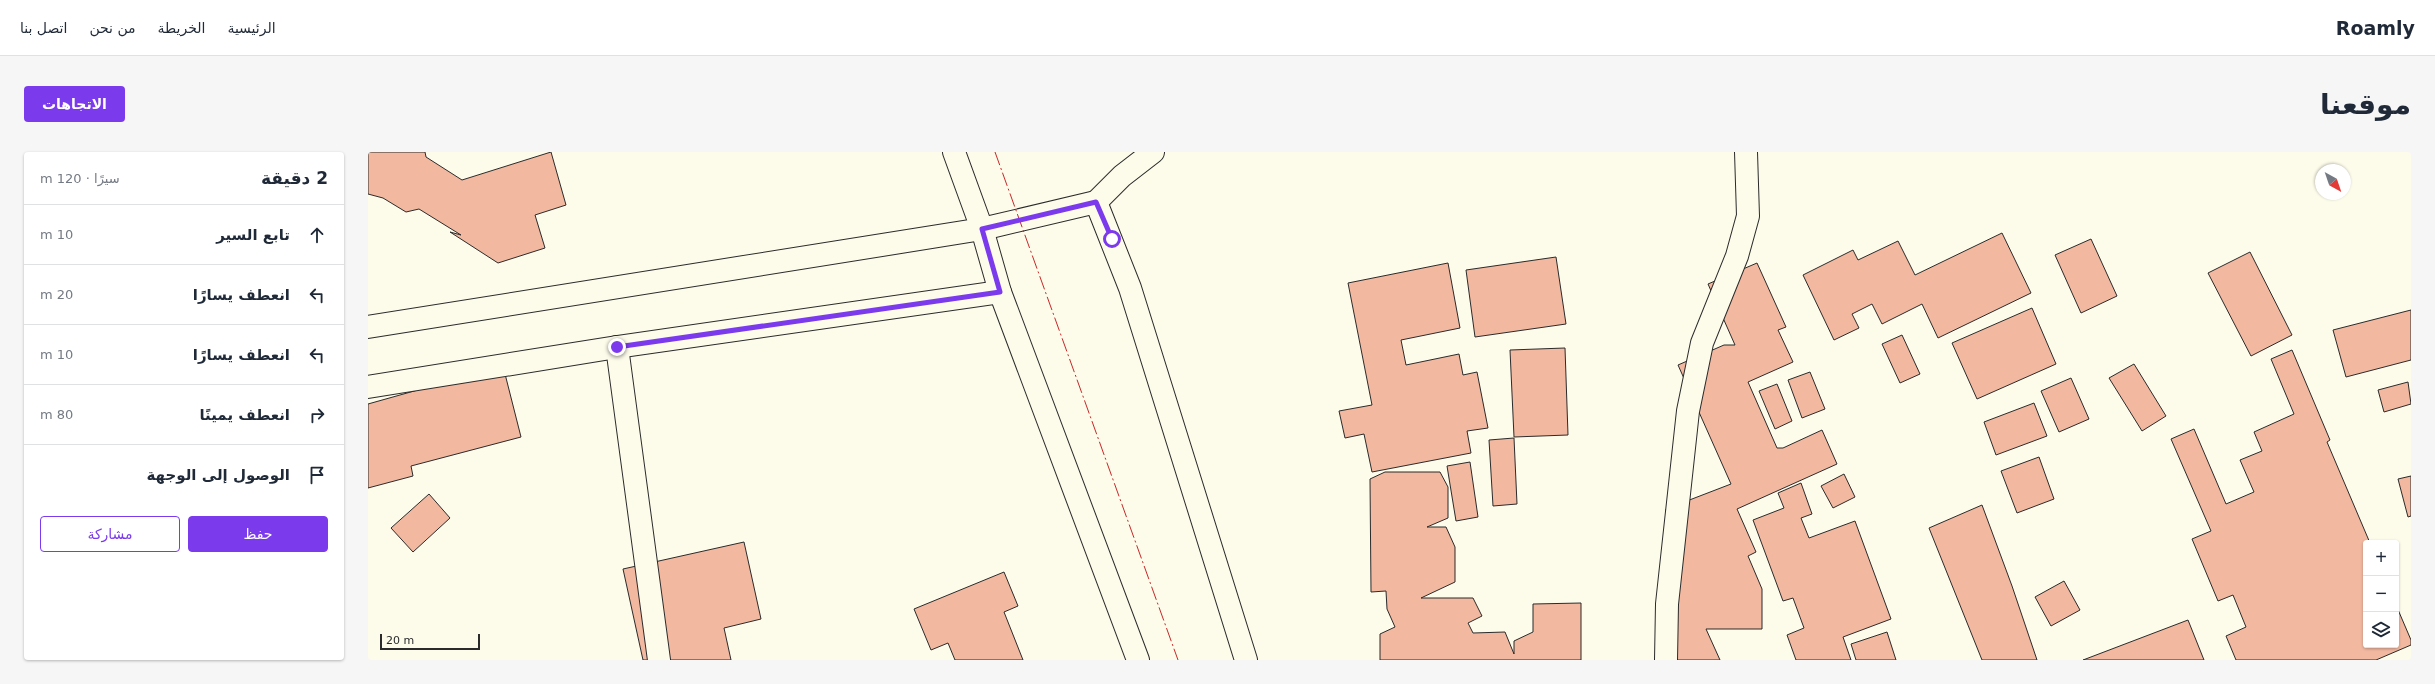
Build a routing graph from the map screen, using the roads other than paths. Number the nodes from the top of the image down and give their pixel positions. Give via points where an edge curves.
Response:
1 (954, 152) edge
2 (1153, 152) edge
3 (1746, 152) edge
4 (1096, 202) junction
5 (982, 229) junction
6 (1000, 292) junction
7 (368, 327) edge
8 (617, 347) junction
9 (368, 387) edge
10 (659, 660) edge
11 (1138, 660) edge
12 (1246, 660) edge
13 (1666, 660) edge

1 - 5 street
2 - 4 street via 1122,176
3 - 13 street via 1748,216 1737,256 1702,343 1688,411 1667,604
4 - 5 street
4 - 12 street via 1130,288
5 - 6 street
5 - 7 street
6 - 8 street
6 - 11 street
8 - 9 street
8 - 10 street

